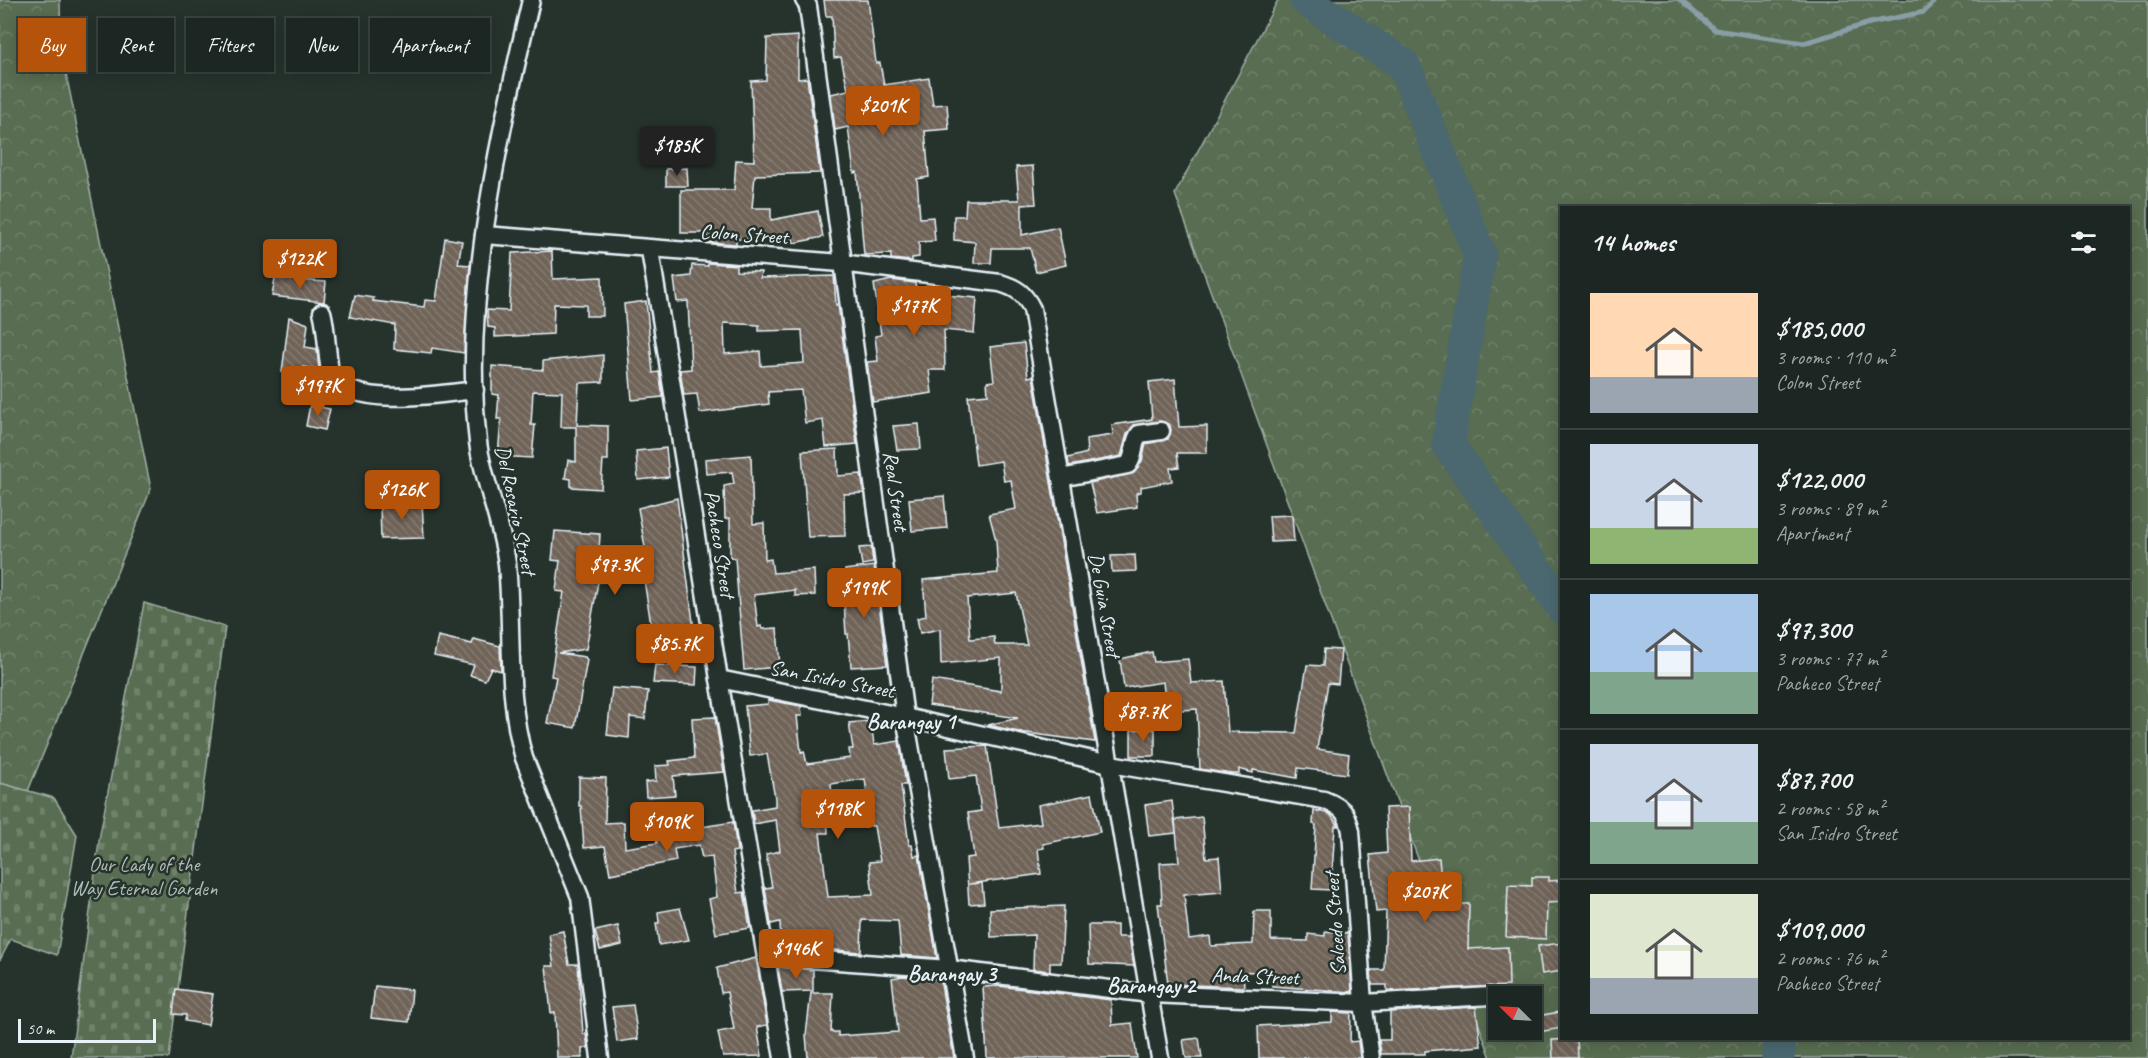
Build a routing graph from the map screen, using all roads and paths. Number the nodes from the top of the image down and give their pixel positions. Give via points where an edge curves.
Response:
1 (531, 0) edge
2 (804, 0) edge
3 (484, 235) junction
4 (650, 250) junction
5 (841, 263) junction
6 (1000, 283) joint
7 (322, 312) dead end
8 (475, 390) junction
9 (1161, 431) dead end
10 (1061, 478) junction
11 (719, 680) junction
12 (905, 717) junction
13 (1110, 764) junction
14 (1324, 800) joint
15 (767, 956) junction
16 (949, 969) junction
17 (1150, 994) junction
18 (1488, 996) edge
19 (1363, 1003) junction
20 (600, 1058) edge
21 (783, 1058) edge
22 (965, 1058) edge
23 (1160, 1058) edge
24 (1371, 1058) edge

1 - 3 street, Del Rosario Street
2 - 5 street, Real Street via 808,6
3 - 4 street, Colon Street
3 - 8 street, Del Rosario Street
4 - 5 street, Colon Street
4 - 11 street, Pacheco Street
5 - 6 street, Colon Street
5 - 12 street, Real Street
6 - 10 street, De Guia Street via 1016,288 1032,309
7 - 8 street via 329,346 328,367 332,377 343,385 370,395 403,398
8 - 20 street, Del Rosario Street via 479,448 505,551 517,734 580,897
9 - 10 street via 1139,434 1128,465
10 - 13 street, De Guia Street
11 - 12 street, San Isidro Street
11 - 15 street, Pacheco Street
12 - 13 street, San Isidro Street
12 - 16 street, Real Street
13 - 14 street, San Isidro Street
13 - 17 street, De Guia Street
14 - 19 street, Salcedo Street via 1344,810 1352,831
15 - 16 street, Anda Street
15 - 21 street, Pacheco Street
16 - 17 street, Anda Street
16 - 22 street, Real Street
17 - 19 street, Anda Street
17 - 23 street, De Guia Street
18 - 19 street, Anda Street
19 - 24 street, Salcedo Street

